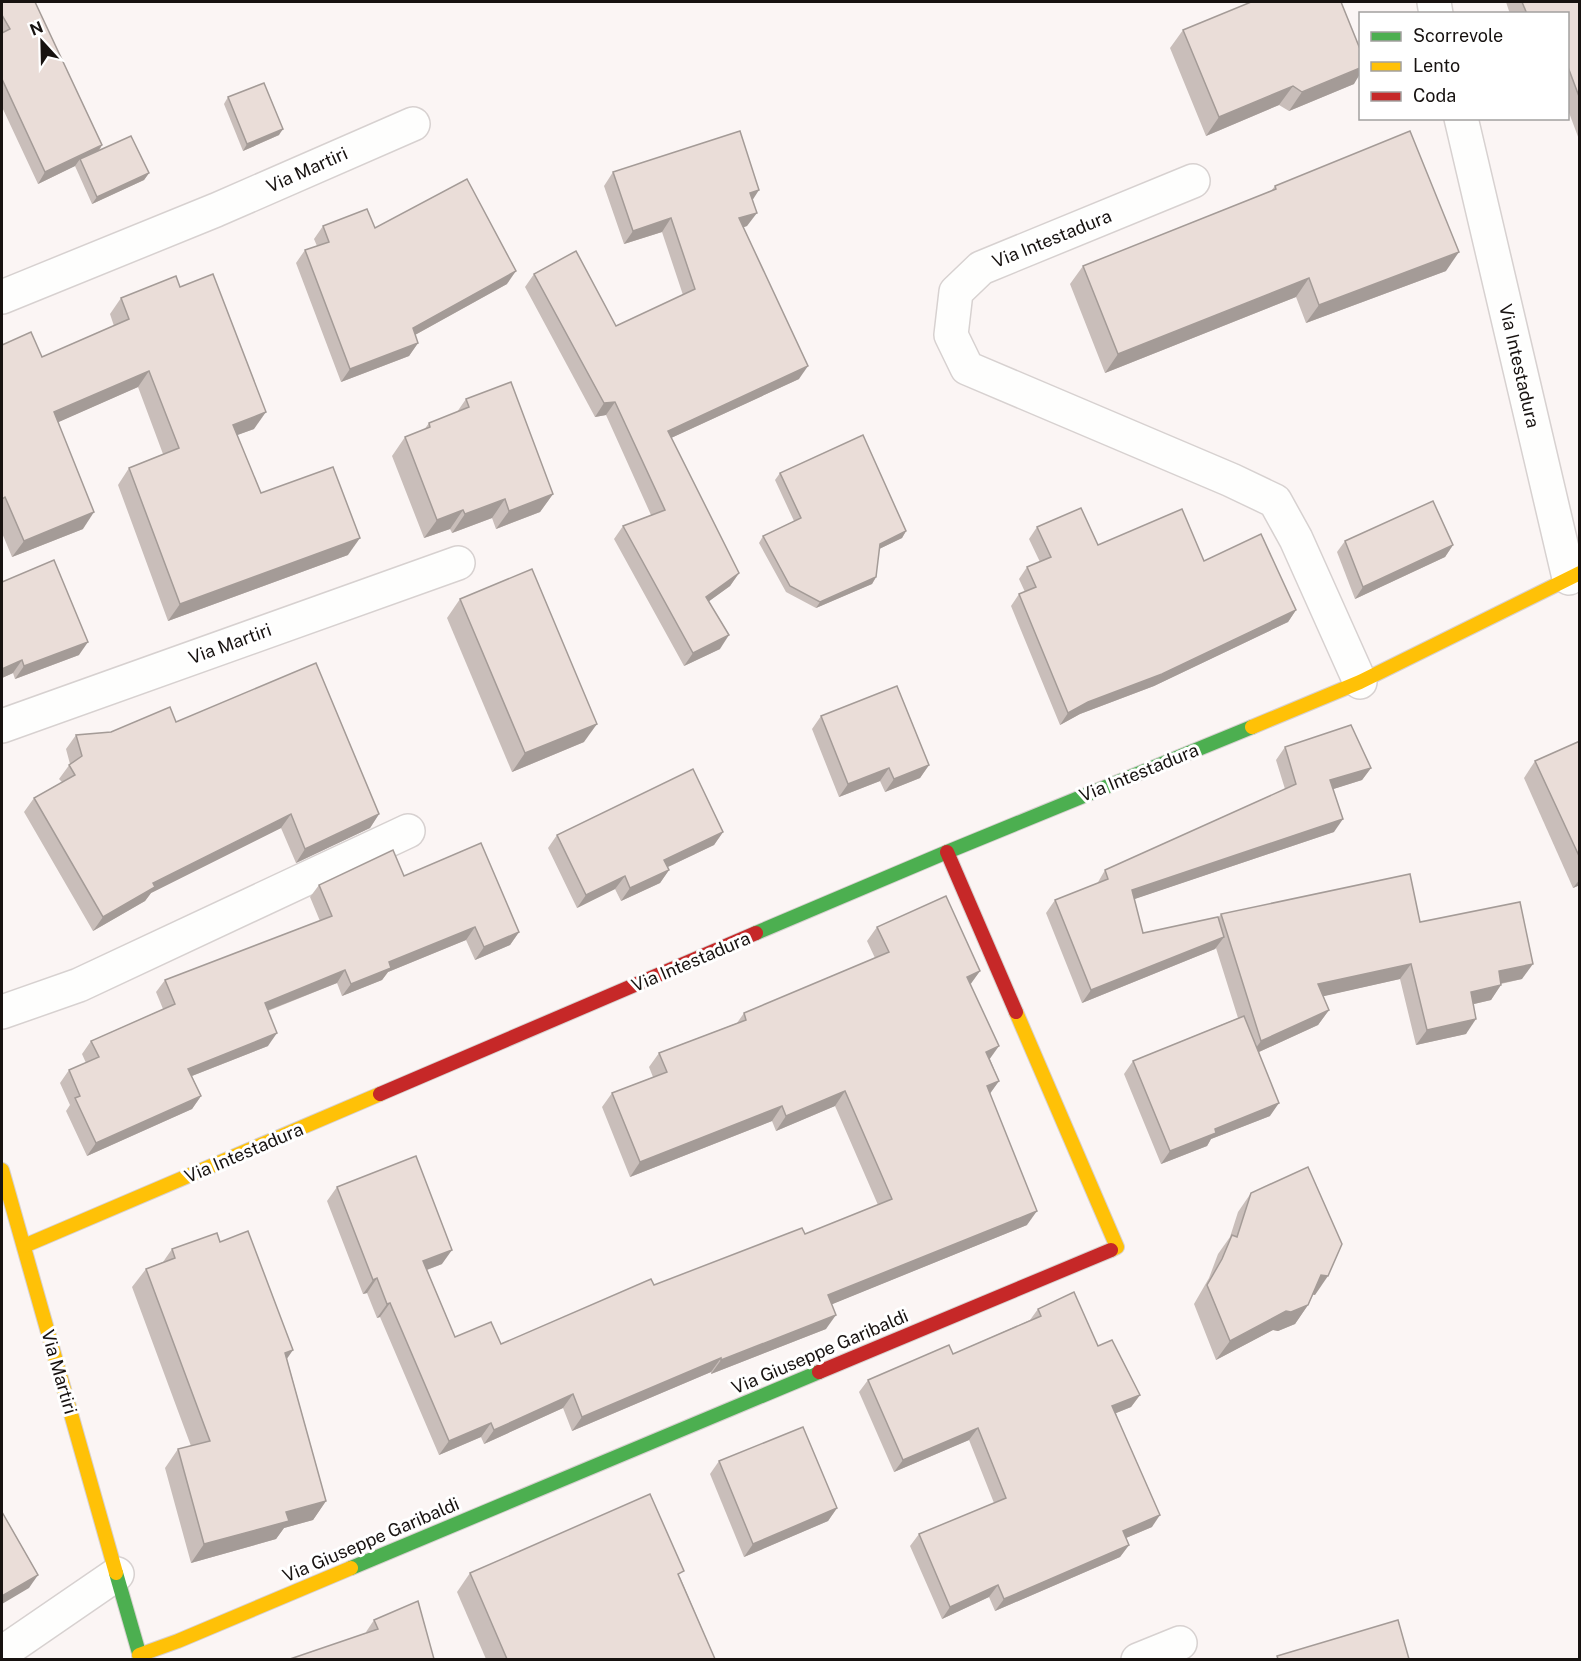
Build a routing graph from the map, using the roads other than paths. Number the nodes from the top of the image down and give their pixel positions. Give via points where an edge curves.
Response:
1 (1461, 120) edge
2 (413, 124) dead end
3 (1192, 181) dead end
4 (2, 297) edge
5 (458, 562) dead end
6 (1574, 576) edge
7 (1360, 682) junction
8 (2, 726) edge
9 (408, 831) dead end
10 (947, 852) junction
11 (2, 1012) edge
12 (2, 1170) edge
13 (24, 1246) junction
14 (117, 1574) junction
15 (1180, 1643) dead end
16 (2, 1653) edge
17 (140, 1657) edge
18 (1138, 1659) edge

1 - 6 street, Via Intestadura
2 - 4 street, Via Martiri
3 - 7 street, Via Intestadura via 981,268 956,292 951,335 967,368 1275,501
5 - 8 street, Via Martiri
6 - 7 street, Via Intestadura
7 - 10 street, Via Intestadura
9 - 11 street via 79,985
10 - 13 street, Via Intestadura
10 - 17 street, Via Giuseppe Garibaldi via 1117,1247
12 - 13 street, Via Martiri
13 - 14 street, Via Martiri
14 - 16 street
14 - 17 street, Via Martiri
15 - 18 street

